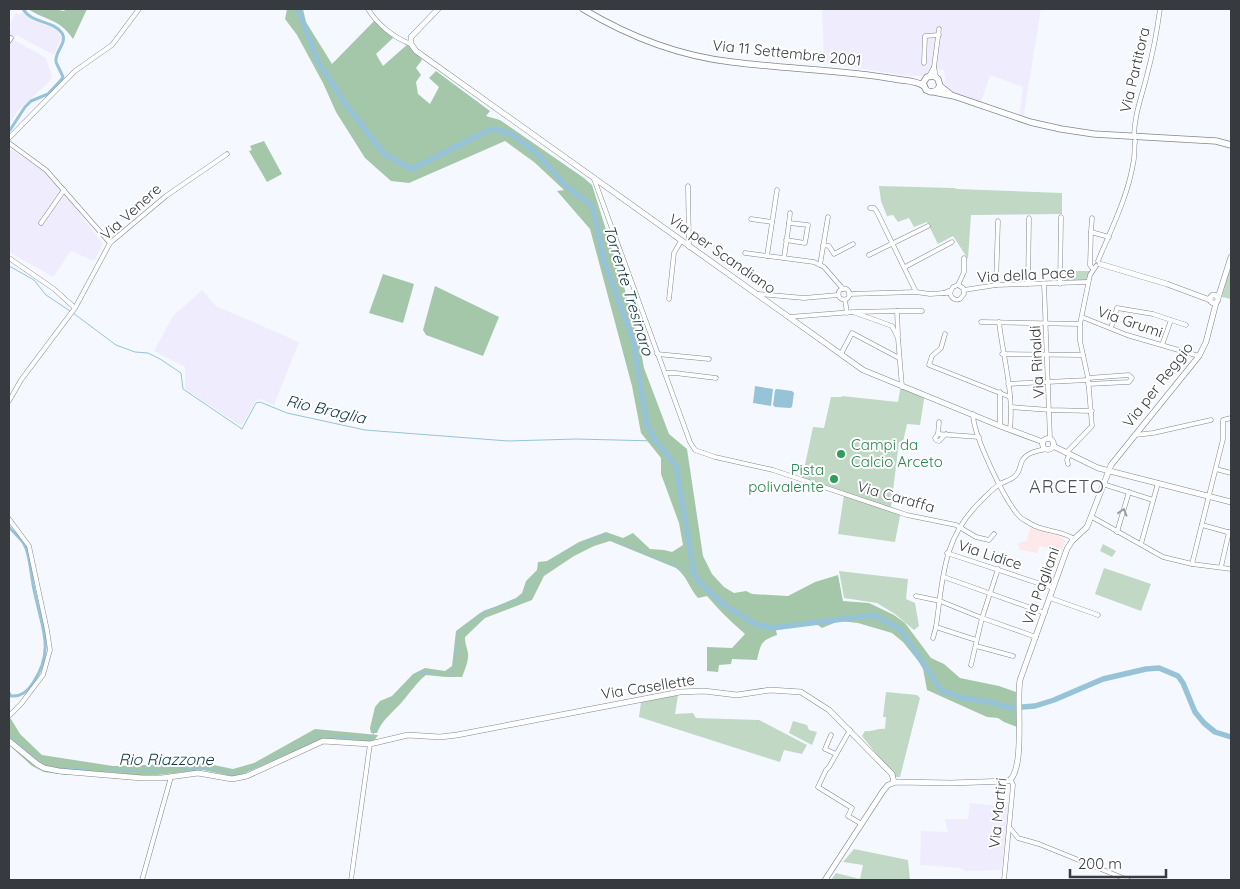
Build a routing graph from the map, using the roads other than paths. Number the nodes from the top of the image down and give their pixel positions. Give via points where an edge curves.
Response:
1 (139, 9) edge
2 (368, 9) edge
3 (438, 9) edge
4 (583, 9) edge
5 (1160, 9) edge
6 (939, 29) dead end
7 (939, 35) junction
8 (411, 44) junction
9 (925, 54) junction
10 (934, 57) junction
11 (924, 63) dead end
12 (928, 80) junction
13 (940, 86) junction
14 (934, 92) junction
15 (954, 96) junction
16 (9, 138) edge
17 (1134, 139) junction
18 (9, 142) edge
19 (1231, 145) edge
20 (227, 154) dead end
21 (593, 177) junction
22 (688, 186) dead end
23 (64, 190) junction
24 (777, 190) dead end
25 (870, 208) dead end
26 (790, 213) dead end
27 (828, 217) dead end
28 (1062, 217) dead end
29 (1029, 218) dead end
30 (1092, 218) dead end
31 (751, 219) dead end
32 (998, 221) dead end
33 (772, 222) junction
34 (789, 223) junction
35 (41, 224) dead end
36 (928, 226) dead end
37 (1091, 232) junction
38 (1109, 237) junction
39 (786, 240) junction
40 (681, 241) junction
41 (952, 242) dead end
42 (110, 244) junction
43 (853, 244) dead end
44 (893, 244) junction
45 (823, 245) junction
46 (689, 247) junction
47 (745, 252) dead end
48 (869, 255) dead end
49 (767, 256) junction
50 (1231, 257) edge
51 (9, 258) edge
52 (784, 258) junction
53 (964, 258) dead end
54 (820, 264) junction
55 (1097, 265) junction
56 (905, 267) junction
57 (1088, 282) junction
58 (1028, 284) junction
59 (1044, 284) junction
60 (1060, 284) junction
61 (958, 285) junction
62 (996, 285) junction
63 (843, 289) junction
64 (964, 290) junction
65 (916, 292) junction
66 (950, 292) junction
67 (756, 293) junction
68 (849, 294) junction
69 (838, 295) junction
70 (774, 296) junction
71 (669, 299) dead end
72 (1213, 299) junction
73 (845, 300) junction
74 (771, 304) junction
75 (73, 311) junction
76 (897, 311) junction
77 (922, 311) dead end
78 (847, 312) junction
79 (853, 312) junction
80 (789, 317) junction
81 (1082, 317) junction
82 (1171, 320) junction
83 (981, 322) dead end
84 (999, 322) junction
85 (1046, 322) junction
86 (1080, 324) junction
87 (1186, 325) dead end
88 (1111, 328) junction
89 (945, 334) dead end
90 (898, 338) junction
91 (1162, 345) junction
92 (657, 354) junction
93 (841, 354) junction
94 (1002, 354) junction
95 (1048, 355) junction
96 (1083, 355) junction
97 (1199, 356) junction
98 (899, 358) junction
99 (709, 359) dead end
100 (665, 374) junction
101 (716, 378) dead end
102 (1088, 381) junction
103 (1049, 382) junction
104 (1008, 384) junction
105 (902, 387) junction
106 (1000, 392) junction
107 (1010, 397) junction
108 (9, 401) edge
109 (1011, 407) junction
110 (1050, 410) junction
111 (1092, 411) junction
112 (973, 414) junction
113 (1231, 418) edge
114 (1211, 420) dead end
115 (939, 422) dead end
116 (1000, 426) junction
117 (1010, 429) junction
118 (938, 434) junction
119 (946, 434) junction
120 (1135, 436) junction
121 (979, 437) junction
122 (1050, 439) junction
123 (1043, 442) junction
124 (1053, 446) junction
125 (1043, 450) junction
126 (1068, 454) junction
127 (1068, 464) dead end
128 (1216, 469) junction
129 (1108, 470) junction
130 (1231, 473) edge
131 (1158, 483) junction
132 (1000, 484) junction
133 (1103, 484) junction
134 (1129, 492) junction
135 (1209, 496) junction
136 (1153, 500) junction
137 (1231, 502) edge
138 (1092, 517) junction
139 (9, 520) edge
140 (1202, 525) junction
141 (959, 528) junction
142 (1117, 532) junction
143 (1230, 533) edge
144 (994, 534) dead end
145 (1074, 539) junction
146 (1141, 544) junction
147 (947, 553) junction
148 (1192, 564) junction
149 (1221, 567) junction
150 (998, 569) junction
151 (1231, 569) edge
152 (944, 577) junction
153 (1053, 588) junction
154 (990, 594) junction
155 (916, 596) dead end
156 (1050, 598) junction
157 (940, 601) junction
158 (1044, 613) junction
159 (1098, 614) dead end
160 (982, 618) junction
161 (936, 627) junction
162 (1036, 637) junction
163 (933, 638) dead end
164 (976, 640) junction
165 (976, 646) junction
166 (1013, 656) dead end
167 (971, 665) dead end
168 (1019, 689) joint
169 (9, 716) edge
170 (850, 730) junction
171 (831, 734) dead end
172 (9, 741) edge
173 (370, 744) junction
174 (836, 754) junction
175 (171, 777) junction
176 (1011, 780) junction
177 (894, 782) junction
178 (860, 823) dead end
179 (1010, 828) junction
180 (142, 880) edge
181 (351, 880) edge
182 (825, 880) edge
183 (1004, 880) edge
184 (1128, 880) edge

1 - 16 street via 112,45 75,71
2 - 8 street, Via per Scandiano via 385,28
3 - 8 street via 413,34
4 - 12 main road, Via 11 Settembre 2001 via 640,38 714,60
5 - 17 street, Via Partitora via 1136,116
6 - 7 street
7 - 9 street via 925,36
7 - 10 street
8 - 21 street, Via per Scandiano via 416,51
9 - 10 street
9 - 11 street
10 - 12 street via 934,67
12 - 13 main road via 939,81
12 - 14 main road, Via 11 Settembre 2001 via 926,90
13 - 14 main road
13 - 15 main road, Via 11 Settembre 2001
14 - 15 main road, Via 11 Settembre 2001
15 - 17 main road, Via 11 Settembre 2001 via 1046,126
17 - 19 main road, Via 11 Settembre 2001 via 1202,140
17 - 38 street, Via Partitora via 1131,176
18 - 23 street via 46,170
20 - 42 street, Via Venere via 166,196
21 - 40 street, Via per Scandiano
21 - 92 street, Via Caraffa
22 - 46 street
23 - 35 street
23 - 42 street
24 - 33 street
25 - 44 street via 877,212
26 - 34 street
27 - 45 street
28 - 60 street
29 - 58 street
30 - 37 street
31 - 33 street
32 - 62 street
33 - 49 street
34 - 39 street
34 - 39 street via 808,226 805,243
36 - 44 street
37 - 38 street
37 - 55 street via 1090,265
38 - 55 street, Via Partitora
39 - 52 street
40 - 46 street, Via per Scandiano
40 - 71 street via 674,253
41 - 56 street
42 - 75 street, Via Venere
43 - 45 street via 834,254 829,246
44 - 48 street
44 - 56 street
45 - 54 street
46 - 67 street, Via per Scandiano
47 - 49 street
49 - 52 street
50 - 72 street, Via per Reggio
51 - 75 street via 46,282
52 - 54 street
53 - 61 street via 964,272
54 - 63 street
55 - 57 street, Via Partitora
55 - 72 street
56 - 65 street
57 - 60 street, Via della Pace
57 - 81 street, Via Partitora
58 - 59 street, Via della Pace
58 - 62 street, Via della Pace
59 - 60 street, Via della Pace
59 - 85 street, Via Rinaldi
61 - 64 street
61 - 66 street
62 - 64 street, Via della Pace
63 - 68 street via 847,289
63 - 69 street
64 - 66 street via 964,296 958,300
65 - 66 street
65 - 68 street
67 - 70 street
67 - 74 street, Via per Scandiano
68 - 73 street
69 - 70 street
69 - 73 street
70 - 74 street
72 - 97 street, Via per Reggio via 1215,310
73 - 78 street
74 - 80 street, Via per Scandiano
75 - 108 street, Via Venere
76 - 77 street
76 - 79 street
76 - 90 street
78 - 79 street
78 - 80 street
79 - 90 street via 892,326
80 - 93 street, Via per Scandiano
81 - 86 street, Via Partitora
81 - 88 street, Via Grumi
82 - 87 street
82 - 88 street via 1117,308
82 - 91 street
83 - 84 street
84 - 85 street
84 - 94 street
85 - 86 street
85 - 95 street, Via Rinaldi
86 - 96 street, Via Partitora
88 - 91 street, Via Grumi
89 - 106 street via 941,348 932,356 929,365
90 - 98 street
91 - 97 street, Via Grumi
92 - 99 street
92 - 100 street, Via Caraffa
93 - 98 street via 852,333
93 - 105 street, Via per Scandiano via 863,370
94 - 95 street
94 - 104 street
95 - 96 street
95 - 103 street, Via Rinaldi
96 - 102 street, Via Partitora
97 - 120 street, Via per Reggio
98 - 105 street
100 - 101 street
100 - 141 street, Via Caraffa via 692,447 700,452 773,470 907,516
102 - 102 street via 1129,382 1132,378 1129,376
102 - 103 street
102 - 111 street, Via Partitora
103 - 104 street
103 - 110 street, Via Rinaldi
104 - 107 street
105 - 112 street, Via per Scandiano
106 - 107 street
106 - 116 street
107 - 109 street
109 - 110 street
109 - 117 street
110 - 111 street
110 - 122 street, Via Rinaldi
111 - 126 street, Via Partitora via 1092,426
112 - 116 street, Via per Scandiano
112 - 121 street
113 - 128 street via 1222,423 1223,439
114 - 120 street
115 - 118 street
116 - 117 street, Via per Scandiano
117 - 123 street, Via per Scandiano
118 - 119 street
118 - 119 street via 935,438 939,441
119 - 121 street
120 - 129 street, Via per Reggio
121 - 132 street
122 - 123 street
122 - 124 street
123 - 125 street
124 - 125 street
124 - 126 street
125 - 132 street via 1027,455 1016,475
126 - 127 street
126 - 129 street
128 - 130 street
128 - 135 street
129 - 131 street
129 - 133 street, Via Pagliani
131 - 135 street
131 - 136 street
132 - 141 street via 971,511
132 - 145 street via 1021,517
133 - 134 street
133 - 138 street, Via Pagliani
134 - 136 street
142 -> 134 street
135 - 137 street
135 - 140 street
136 - 146 street
138 - 142 street
138 - 145 street, Via Pagliani
139 - 169 street via 29,546 50,650 43,675
140 - 143 street
140 - 148 street
141 - 144 street, Via Caraffa via 990,540
141 - 147 street
142 - 146 street
143 - 149 street
145 - 153 street, Via Pagliani
146 - 148 street via 1163,557
147 - 150 street, Via Lidice
147 - 152 street
148 - 149 street
149 - 151 street
150 - 153 street, Via Lidice
150 - 154 street
152 - 154 street
152 - 157 street
153 - 156 street, Via Pagliani
154 - 158 street
154 - 160 street
155 - 157 street
156 - 158 street, Via Pagliani
156 - 159 street
157 - 160 street
157 - 161 street
158 - 162 street, Via Pagliani
160 - 162 street
160 - 164 street
161 - 163 street
161 - 164 street
162 - 168 street, Via Pagliani
164 - 165 street
165 - 166 street
165 - 167 street
168 - 176 street, Via Martiri via 1020,728 1016,771
170 - 173 street, Via Casellette via 801,692 770,690 737,695 704,691 680,692 457,735 408,735
170 - 174 street
170 - 177 street, Via Casellette via 892,774
171 - 174 street via 825,749
172 - 175 street, Via Casellette via 48,769 129,777
173 - 175 street, Via Casellette via 323,741 238,779 202,773
173 - 181 street
174 - 178 street via 818,787 852,808 848,816
175 - 180 street
176 - 177 street
176 - 179 street, Via Martiri
177 - 182 street via 883,791
179 - 183 street, Via Martiri
179 - 184 street via 1018,838

